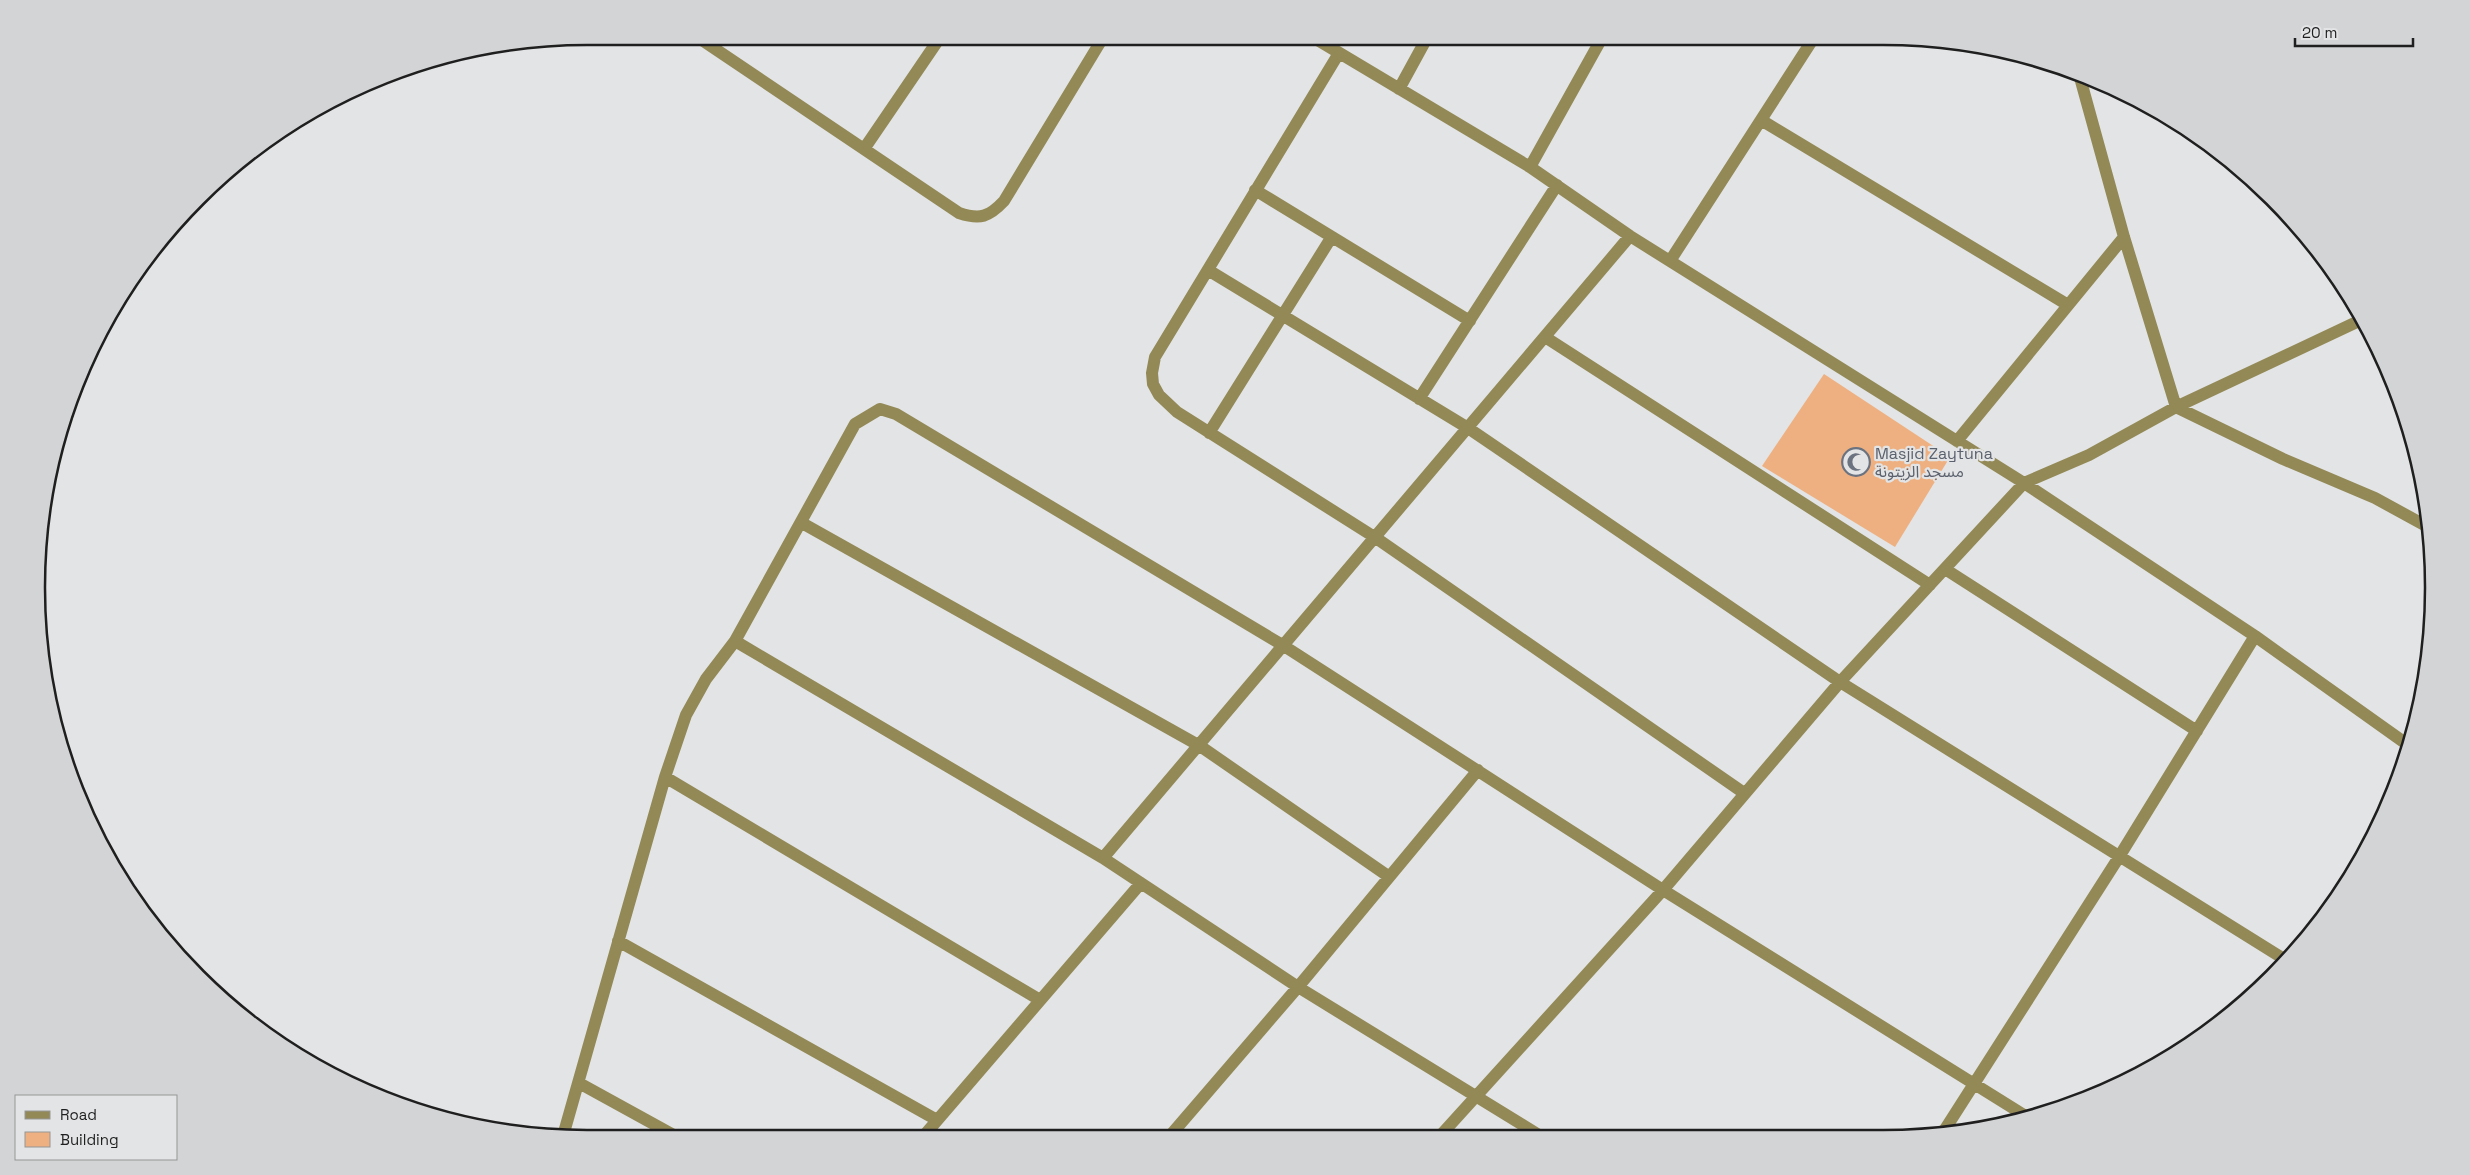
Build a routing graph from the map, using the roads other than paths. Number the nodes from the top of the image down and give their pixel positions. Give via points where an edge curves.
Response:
1 (709, 45) edge
2 (935, 45) edge
3 (1099, 45) edge
4 (1326, 45) edge
5 (1423, 45) edge
6 (1598, 45) edge
7 (1809, 45) edge
8 (1339, 53) junction
9 (2081, 83) edge
10 (1399, 89) junction
11 (1761, 120) junction
12 (864, 149) junction
13 (1530, 167) junction
14 (1557, 186) junction
15 (1254, 190) junction
16 (1630, 236) junction
17 (2124, 237) junction
18 (1331, 238) junction
19 (1670, 261) junction
20 (1208, 270) junction
21 (2068, 305) junction
22 (1283, 314) junction
23 (1470, 321) junction
24 (2355, 323) edge
25 (1545, 337) junction
26 (1420, 399) junction
27 (2176, 407) junction
28 (1468, 428) junction
29 (1209, 433) junction
30 (1958, 441) junction
31 (2024, 483) junction
32 (802, 523) junction
33 (2421, 523) edge
34 (1376, 538) junction
35 (1945, 569) junction
36 (1930, 585) junction
37 (2255, 636) junction
38 (735, 641) junction
39 (1284, 646) junction
40 (1840, 682) junction
41 (2197, 731) junction
42 (2403, 741) edge
43 (1200, 746) junction
44 (1478, 770) junction
45 (665, 777) junction
46 (1744, 793) junction
47 (2119, 856) junction
48 (1103, 858) junction
49 (1388, 876) junction
50 (1141, 883) junction
51 (1663, 890) junction
52 (618, 941) junction
53 (2280, 956) edge
54 (1298, 987) junction
55 (1040, 1000) junction
56 (578, 1083) junction
57 (1973, 1085) junction
58 (1476, 1096) junction
59 (2019, 1113) edge
60 (936, 1120) junction
61 (1947, 1126) edge
62 (565, 1129) edge
63 (664, 1130) edge
64 (928, 1130) edge
65 (1175, 1130) edge
66 (1445, 1130) edge
67 (1530, 1130) edge

1 - 12 street
2 - 12 street
3 - 12 street via 1004,201 983,218 959,213
4 - 8 street
5 - 10 street
6 - 13 street
7 - 11 street
8 - 10 street
8 - 15 street
9 - 17 street
10 - 13 street
11 - 19 street
11 - 21 street
13 - 14 street
14 - 16 street
14 - 23 street
15 - 18 street
15 - 20 street
16 - 19 street
16 - 25 street
17 - 21 street
17 - 27 street
18 - 22 street
18 - 23 street
19 - 30 street
20 - 22 street
20 - 29 street via 1155,357 1152,373 1159,395 1177,412
21 - 30 street
22 - 26 street
22 - 29 street
23 - 26 street
24 - 27 street
25 - 28 street
25 - 36 street
26 - 28 street
27 - 31 street via 2088,454
27 - 33 street via 2283,459 2374,498
28 - 34 street
28 - 40 street
29 - 34 street
30 - 31 street
31 - 35 street
31 - 37 street
32 - 38 street
32 - 39 street via 855,424 880,408 896,414
32 - 43 street
34 - 39 street
34 - 46 street
35 - 36 street
35 - 41 street
36 - 40 street
37 - 41 street
37 - 42 street
38 - 45 street via 706,678 686,715
38 - 48 street
39 - 43 street
39 - 44 street
40 - 46 street
40 - 47 street
41 - 47 street
43 - 48 street
43 - 49 street
44 - 49 street
44 - 51 street
45 - 52 street
45 - 55 street
46 - 51 street
47 - 53 street
47 - 57 street
48 - 50 street
49 - 54 street
50 - 54 street
50 - 55 street
51 - 57 street
51 - 58 street
52 - 56 street
52 - 60 street
54 - 58 street
54 - 65 street
55 - 60 street
56 - 62 street
56 - 63 street
57 - 59 street
57 - 61 street
58 - 66 street
58 - 67 street
60 - 64 street

